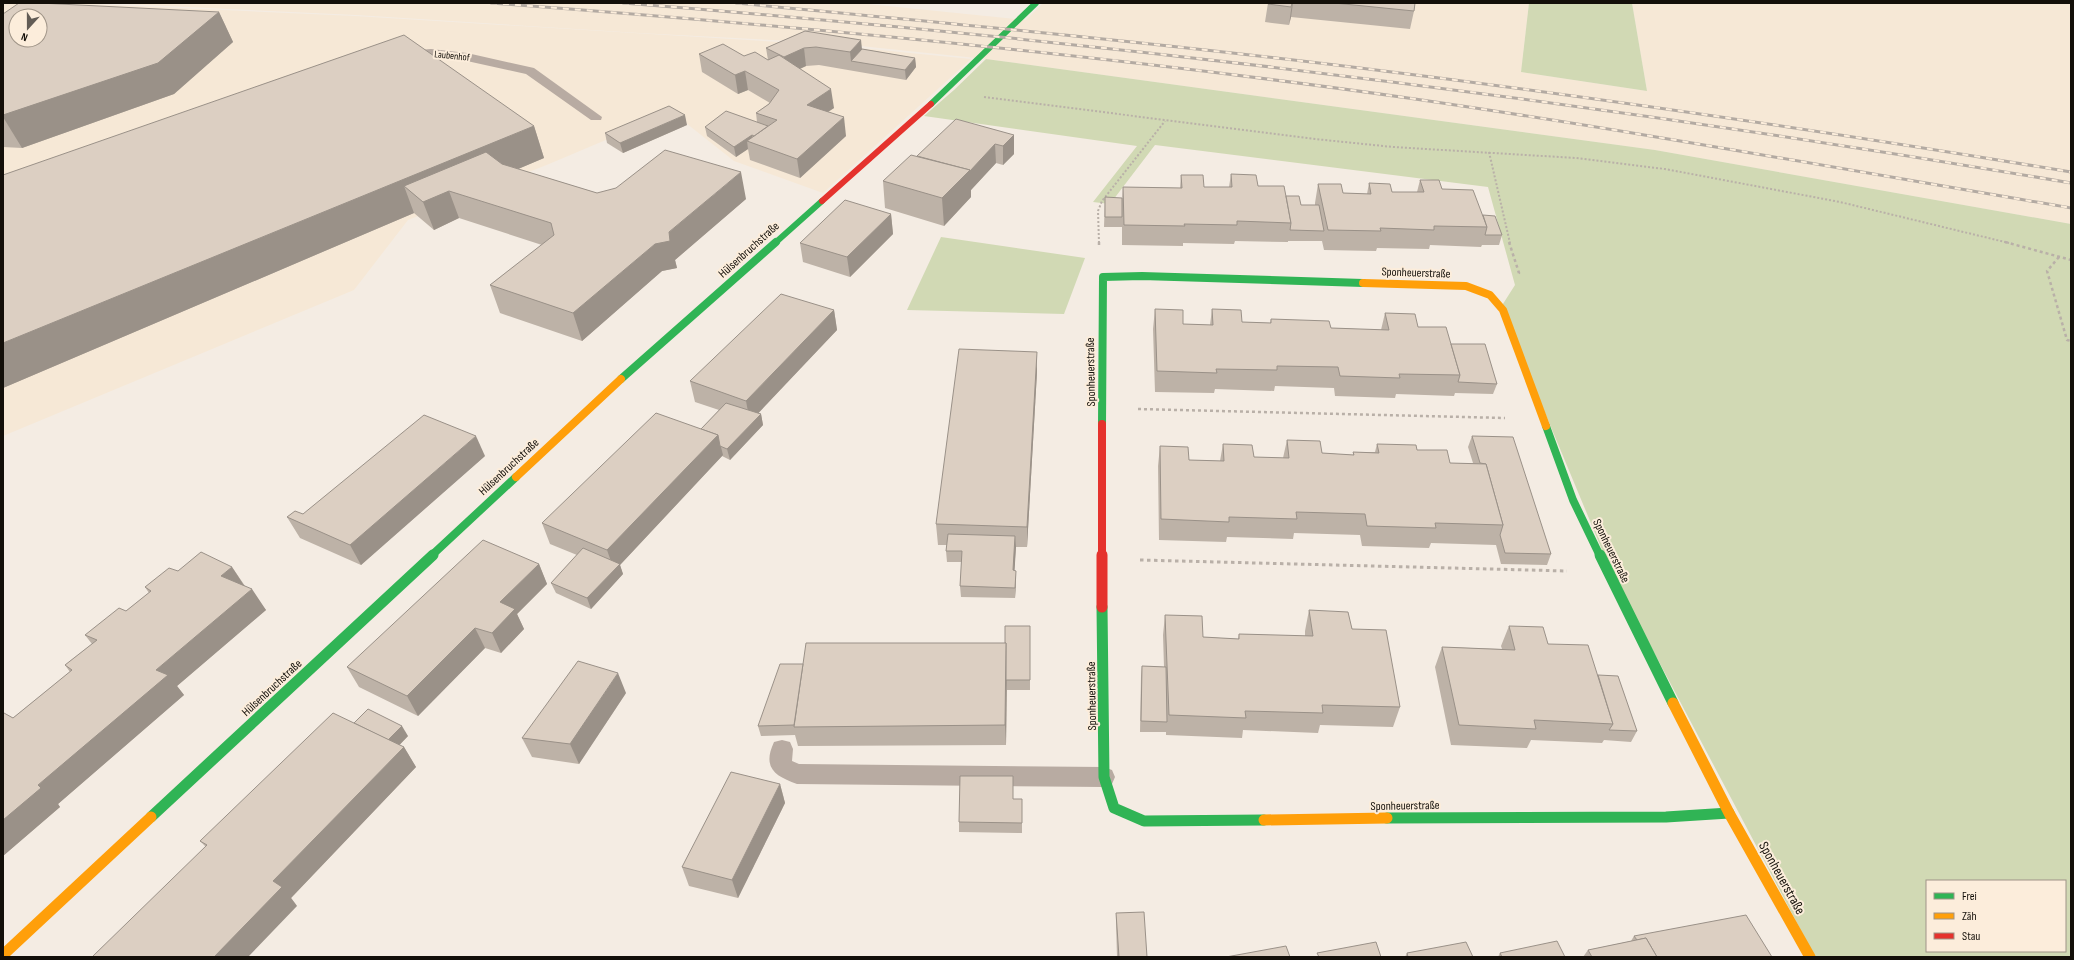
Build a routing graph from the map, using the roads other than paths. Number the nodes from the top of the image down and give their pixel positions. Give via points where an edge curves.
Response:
1 (1036, 3) edge
2 (393, 56) edge
3 (596, 117) dead end
4 (782, 749) dead end
5 (1104, 777) junction
6 (1729, 813) junction
7 (3, 955) edge
8 (1810, 957) edge

1 - 7 street, Hülsenbruchstraße via 944,92 619,381
2 - 3 lane, Laubenhof via 431,53 467,56 530,71
4 - 5 lane via 781,766 796,774
5 - 6 street, Sponheuerstraße via 1114,808 1144,821 1666,817
5 - 6 street, Sponheuerstraße via 1103,277 1466,286 1490,295 1503,310 1573,500
6 - 8 street, Sponheuerstraße

